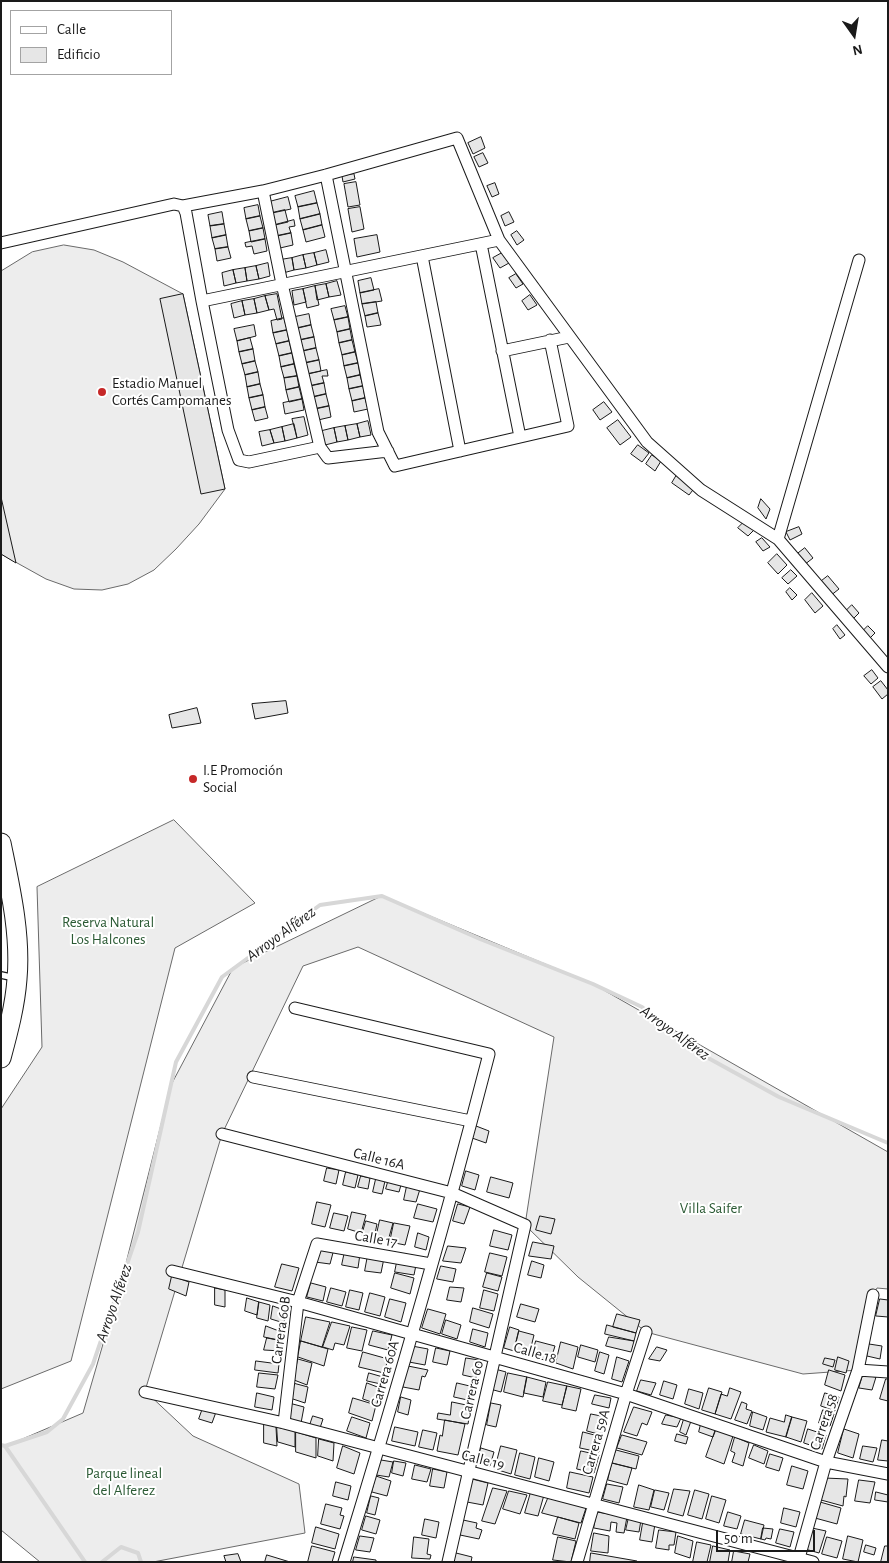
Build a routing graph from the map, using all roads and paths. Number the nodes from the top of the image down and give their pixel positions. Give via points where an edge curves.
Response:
1 (326, 176) junction
2 (263, 191) junction
3 (183, 206) junction
4 (499, 240) junction
5 (1, 243) edge
6 (481, 244) junction
7 (422, 256) junction
8 (859, 260) dead end
9 (345, 271) junction
10 (282, 284) junction
11 (202, 301) junction
12 (569, 337) junction
13 (550, 340) junction
14 (502, 351) junction
15 (520, 437) junction
16 (320, 447) junction
17 (388, 451) junction
18 (460, 451) junction
19 (778, 539) junction
20 (888, 667) edge
21 (1, 843) edge
22 (9, 977) edge
23 (295, 1008) dead end
24 (1, 1058) edge
25 (253, 1077) dead end
26 (471, 1121) junction
27 (222, 1134) dead end
28 (452, 1194) junction
29 (525, 1225) joint
30 (317, 1244) joint
31 (431, 1264) junction
32 (172, 1271) dead end
33 (873, 1295) dead end
34 (298, 1302) junction
35 (646, 1332) dead end
36 (412, 1335) junction
37 (495, 1358) junction
38 (858, 1370) junction
39 (888, 1372) edge
40 (145, 1392) dead end
41 (626, 1394) junction
42 (284, 1423) junction
43 (379, 1448) junction
44 (826, 1462) junction
45 (468, 1472) junction
46 (888, 1474) edge
47 (593, 1503) junction
48 (799, 1558) junction
49 (344, 1562) edge
50 (448, 1562) edge
51 (577, 1562) edge
52 (813, 1562) edge

1 - 2 street
1 - 4 street via 457,138
1 - 9 street
2 - 3 street
2 - 10 street
3 - 5 street via 174,204
3 - 11 street
4 - 6 street
4 - 12 street
6 - 7 street
6 - 14 street
7 - 9 street
7 - 18 street
8 - 19 street
9 - 10 street
9 - 17 street via 378,432
10 - 11 street
10 - 16 street
11 - 16 street via 228,430 239,460 249,462
12 - 13 street
12 - 19 street via 646,442 701,490
13 - 14 street
13 - 15 street via 568,426
14 - 15 street
15 - 18 street
16 - 17 street via 328,458
17 - 18 street via 395,466
19 - 20 street
21 - 22 main road via 17,940
22 - 24 main road via 10,1024
23 - 26 street, Carrera 60A via 489,1054
25 - 26 street
26 - 28 street, Carrera 60A
27 - 28 street, Calle 16A
28 - 29 street, Calle 16A
28 - 31 street, Carrera 60A
29 - 37 street, Carrera 60
30 - 31 street, Calle 17
30 - 34 street, Carrera 60B
31 - 36 street, Carrera 60A
32 - 34 street, Calle 18
33 - 38 street, Carrera 58
34 - 36 street, Calle 18
34 - 42 street, Carrera 60B
35 - 41 street, Carrera 59A
36 - 37 street, Calle 18
36 - 43 street, Carrera 60A
37 - 41 street, Calle 18
37 - 45 street, Carrera 60
38 - 39 street
38 - 44 street, Carrera 58
40 - 42 street, Calle 19
41 - 44 street, Calle 18
41 - 47 street, Carrera 59A
42 - 43 street, Calle 19
43 - 45 street, Calle 19
43 - 49 street, Carrera 60A
44 - 46 street, Calle 18
44 - 48 street, Carrera 58
45 - 47 street, Calle 19
45 - 50 street, Carrera 60
47 - 48 street, Calle 19
47 - 51 street, Carrera 59A
48 - 52 street, Calle 19

